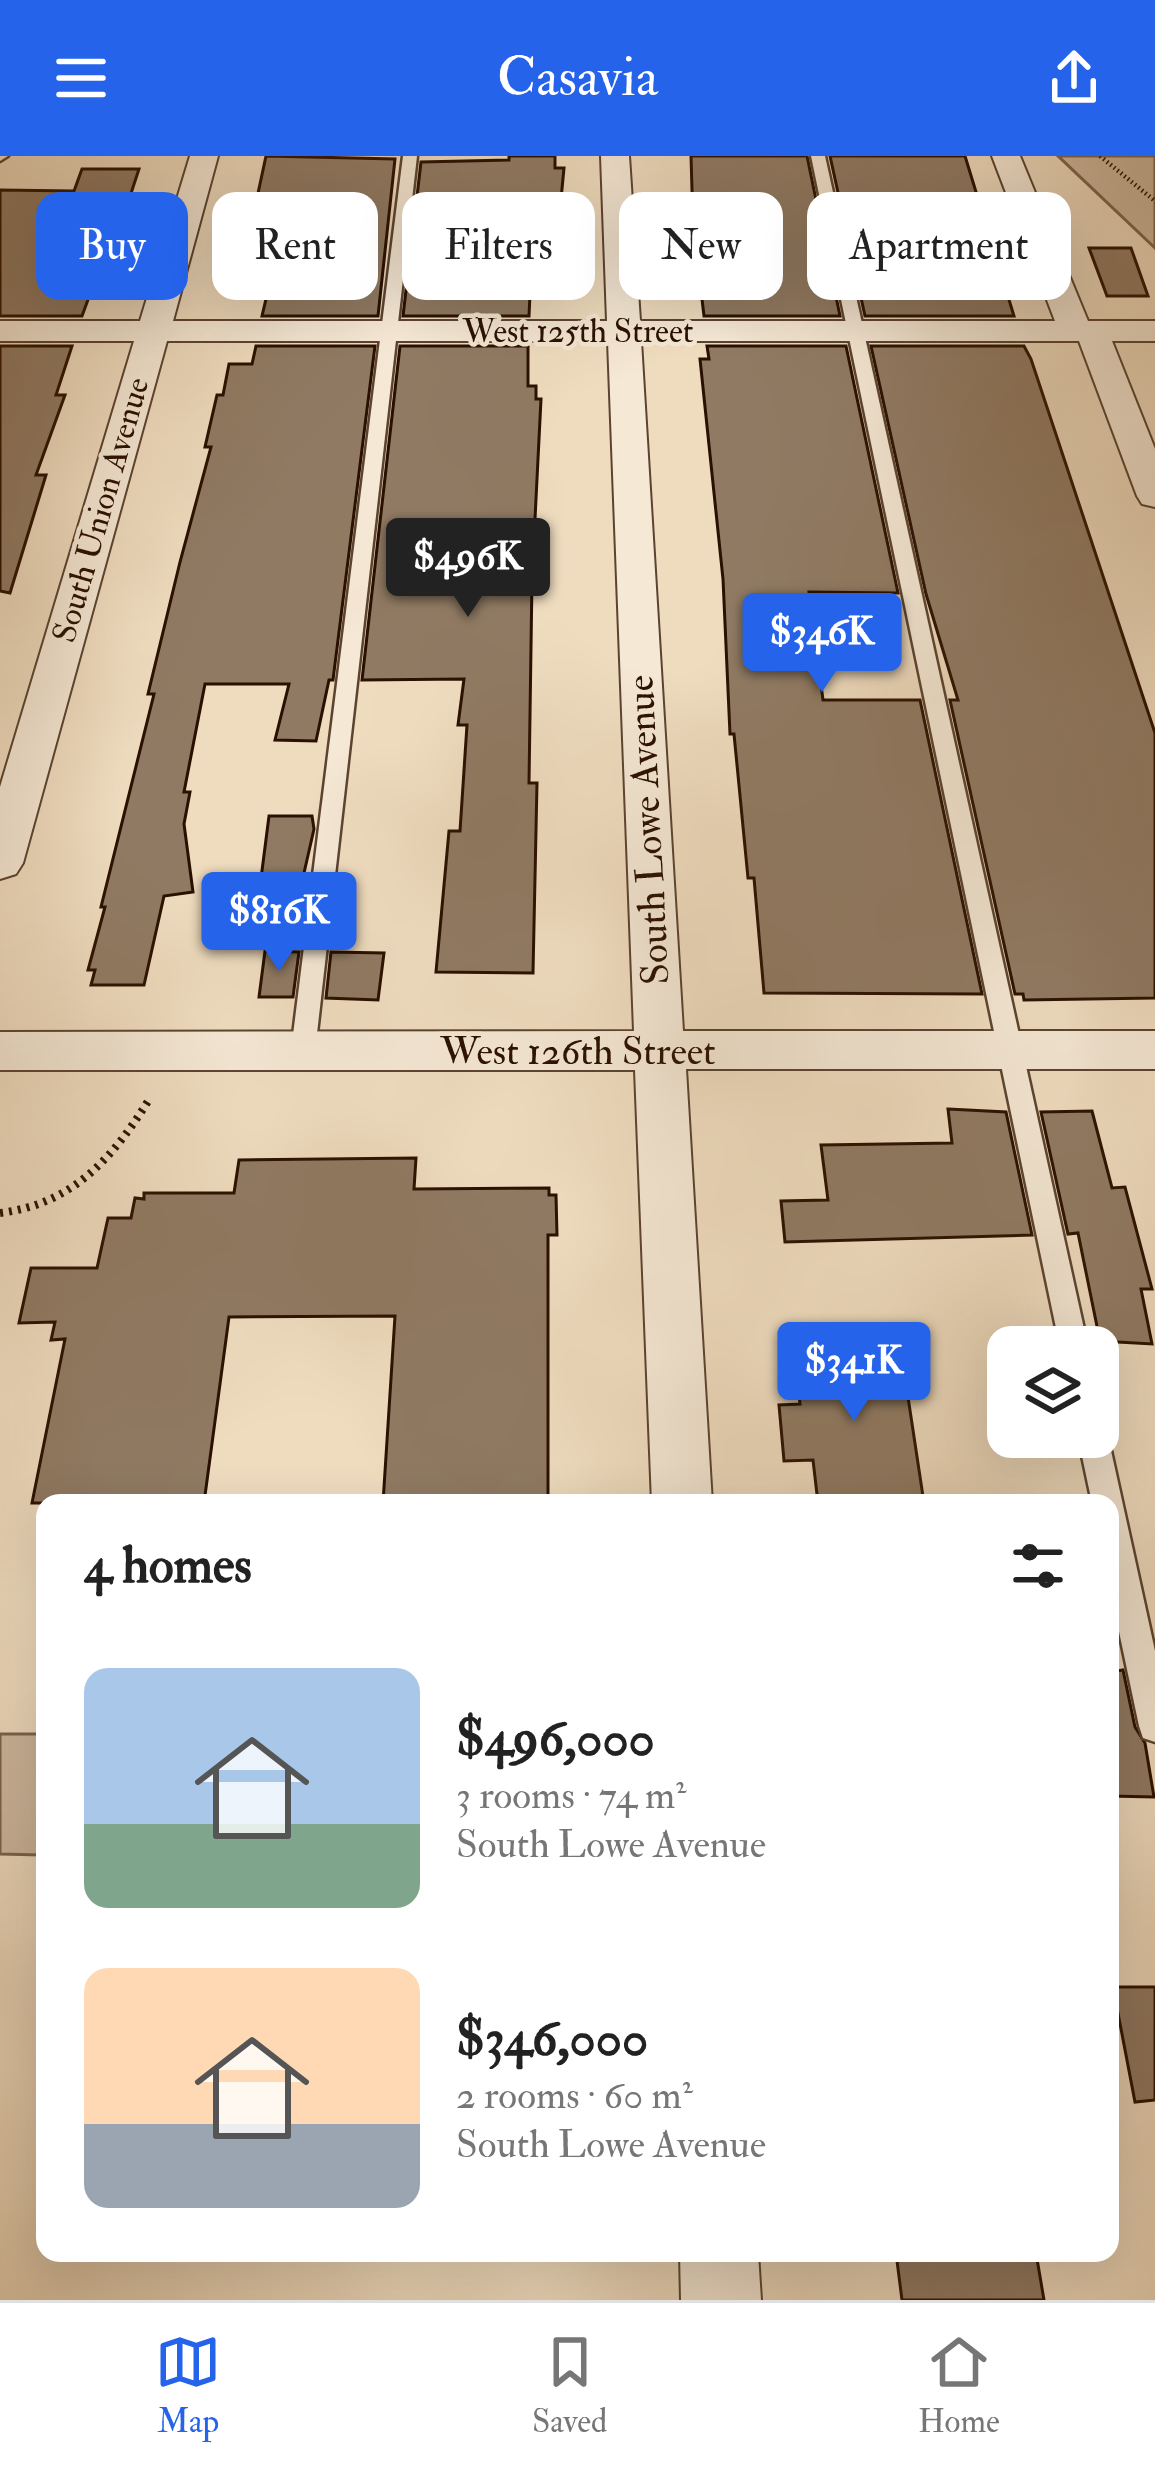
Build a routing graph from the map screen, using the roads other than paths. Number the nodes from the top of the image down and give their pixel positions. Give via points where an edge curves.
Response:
1 (204, 156) edge
2 (410, 156) edge
3 (615, 156) edge
4 (818, 156) edge
5 (1006, 156) edge
6 (1083, 330) junction
7 (0, 331) edge
8 (153, 331) junction
9 (389, 331) junction
10 (623, 331) junction
11 (855, 331) junction
12 (1155, 331) edge
13 (1148, 460) edge
14 (1155, 496) edge
15 (0, 863) edge
16 (659, 1050) junction
17 (1010, 1050) junction
18 (1155, 1050) edge
19 (303, 1051) junction
20 (0, 1052) edge
21 (1069, 1326) edge
22 (1097, 1458) edge
23 (682, 1494) edge
24 (1105, 1494) edge
25 (1119, 1558) edge
26 (1155, 1726) edge
27 (719, 2262) edge
28 (721, 2300) edge

1 - 8 street, South Union Avenue
2 - 9 lane
3 - 10 street, South Lowe Avenue
4 - 11 lane
5 - 6 street
6 - 11 street, West 125th Street
6 - 12 street, West 125th Street
6 - 13 street
7 - 8 street, West 125th Street
8 - 9 street, West 125th Street
8 - 15 street, South Union Avenue
9 - 10 street, West 125th Street
9 - 19 lane
10 - 11 street, West 125th Street
10 - 16 street, South Lowe Avenue
11 - 17 lane
13 - 14 street
16 - 17 street, West 126th Street
16 - 19 street, West 126th Street
16 - 23 street, South Lowe Avenue
17 - 18 street, West 126th Street
17 - 21 lane
19 - 20 street, West 126th Street
22 - 24 lane
25 - 26 lane
27 - 28 street

